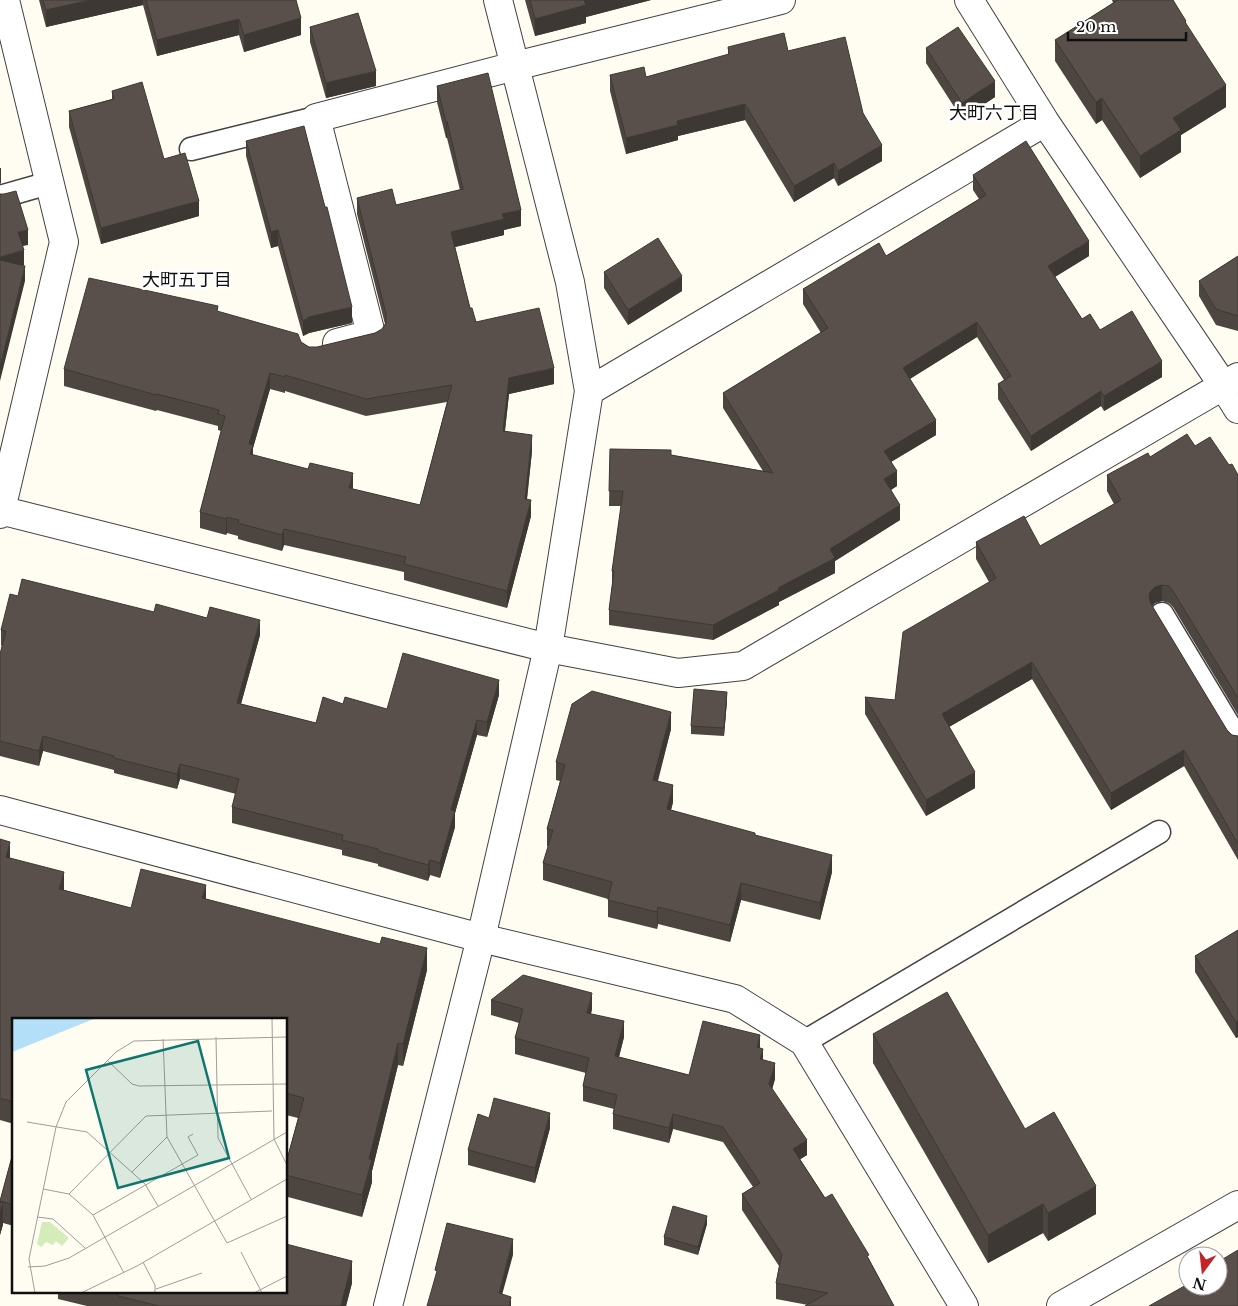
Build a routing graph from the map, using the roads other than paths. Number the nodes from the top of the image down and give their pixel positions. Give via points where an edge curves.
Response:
1 (5, 0) edge
2 (498, 0) edge
3 (782, 0) edge
4 (969, 0) edge
5 (515, 66) junction
6 (316, 118) junction
7 (1044, 122) junction
8 (191, 149) dead end
9 (49, 183) junction
10 (0, 197) edge
11 (314, 348) edge
12 (1231, 381) edge
13 (589, 391) junction
14 (1238, 409) edge
15 (0, 511) edge
16 (1162, 614) dead end
17 (548, 648) junction
18 (1238, 740) edge
19 (0, 810) edge
20 (1159, 832) dead end
21 (481, 938) junction
22 (804, 1042) junction
23 (1238, 1205) edge
24 (388, 1306) edge
25 (964, 1306) edge
26 (1061, 1306) edge

1 - 9 street
2 - 5 street
3 - 5 street
4 - 7 street
5 - 6 street
5 - 13 street via 570,282
6 - 8 lane
6 - 11 street via 372,334
7 - 12 street
7 - 13 street
9 - 10 lane
9 - 15 street via 64,242
12 - 14 street
12 - 17 street via 743,666 678,672
13 - 17 street
15 - 17 street
16 - 18 lane
17 - 21 street
19 - 21 street
20 - 22 lane
21 - 22 street via 735,999
21 - 24 street
22 - 25 street
23 - 26 street

